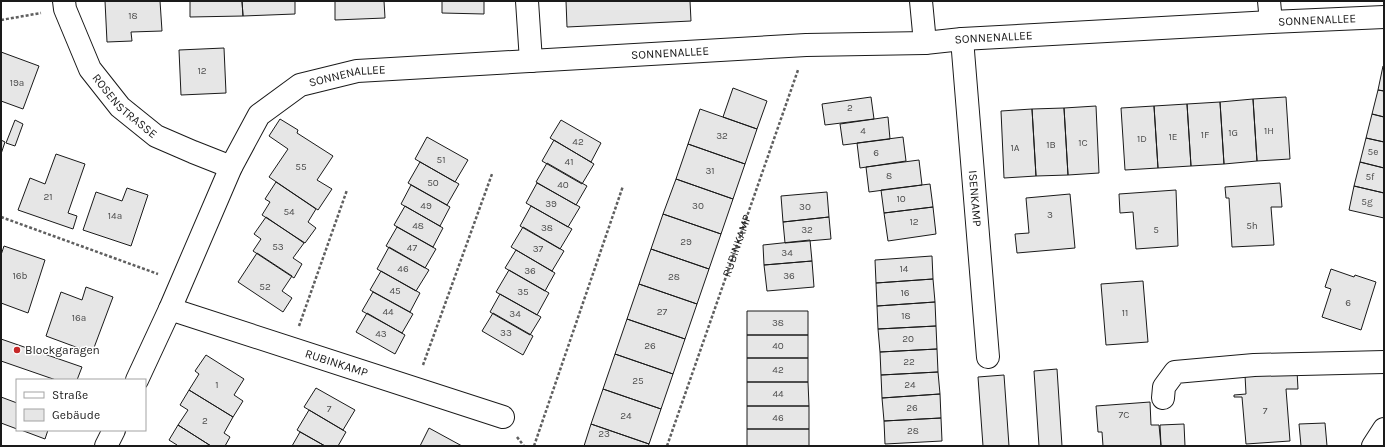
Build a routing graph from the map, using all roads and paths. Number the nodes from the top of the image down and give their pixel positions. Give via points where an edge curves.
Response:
1 (527, 1) edge
2 (921, 1) edge
3 (64, 5) edge
4 (1270, 12) edge
5 (1384, 17) edge
6 (1, 20) edge
7 (962, 39) junction
8 (925, 43) junction
9 (806, 45) junction
10 (531, 60) junction
11 (231, 167) junction
12 (492, 174) dead end
13 (623, 186) dead end
14 (347, 190) dead end
15 (1, 217) edge
16 (182, 282) junction
17 (170, 309) junction
18 (291, 348) junction
19 (988, 357) dead end
20 (1384, 362) edge
21 (137, 379) edge
22 (415, 388) junction
23 (1163, 398) dead end
24 (503, 417) dead end
25 (1384, 429) edge
26 (114, 431) edge
27 (106, 446) edge
28 (534, 446) edge
29 (667, 446) edge
30 (1373, 446) edge

1 - 10 street
2 - 8 street
3 - 6 path
3 - 11 street, ROSENSTRASSE via 90,68 120,107 156,136
4 - 5 street, SONNENALLEE
4 - 7 street, SONNENALLEE
7 - 8 street, SONNENALLEE
7 - 19 street, ISENKAMP
8 - 9 street, SONNENALLEE
9 - 10 street, SONNENALLEE
9 - 29 path, RUBINKAMP
10 - 11 street, SONNENALLEE via 357,71 300,85 259,115
11 - 16 street, SONNENALLEE
12 - 22 path
13 - 28 path
14 - 18 path
15 - 16 path
16 - 17 street, SONNENALLEE
17 - 18 street, RUBINKAMP
17 - 21 street, SONNENALLEE
18 - 22 street, RUBINKAMP
20 - 23 street via 1254,365 1175,372 1164,387
22 - 24 street, RUBINKAMP
25 - 30 street
26 - 27 street

